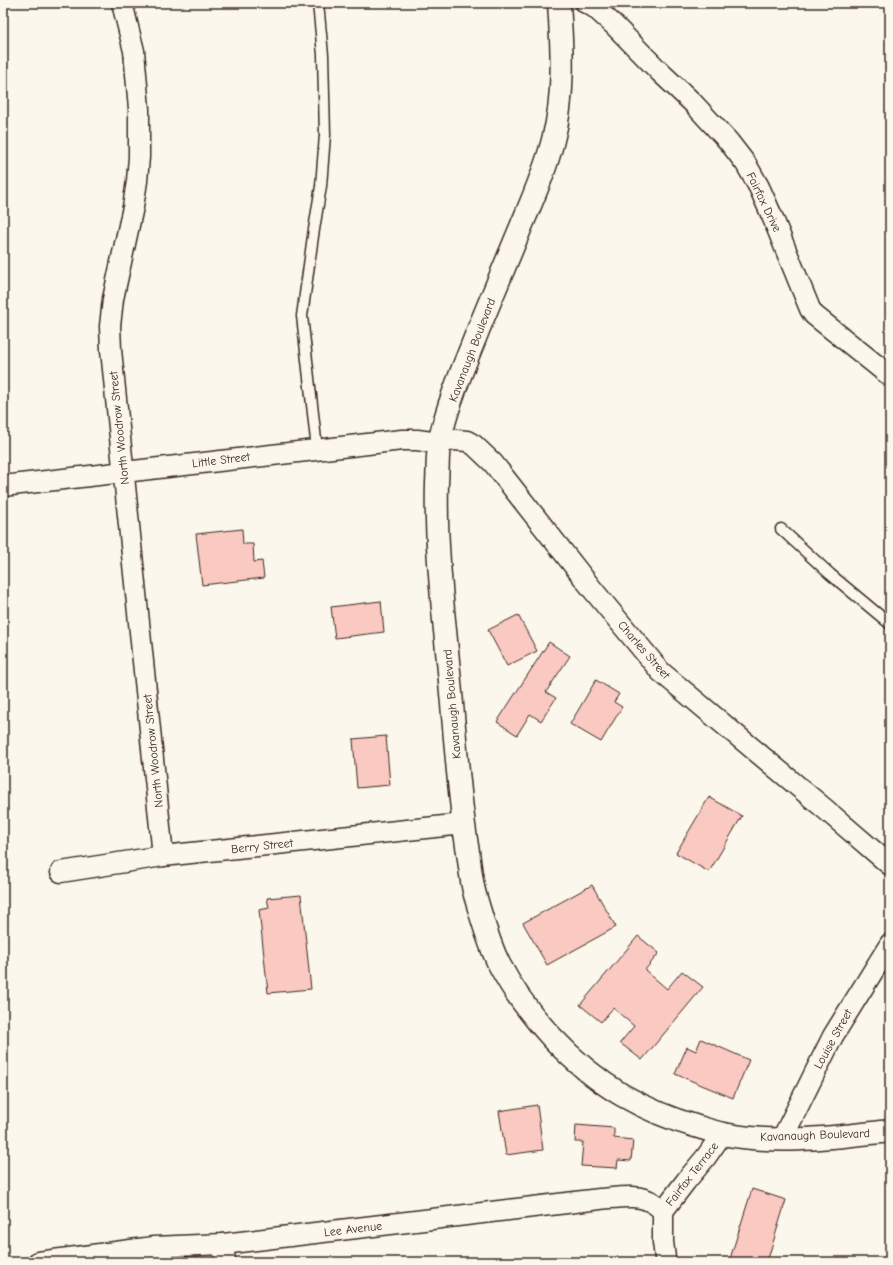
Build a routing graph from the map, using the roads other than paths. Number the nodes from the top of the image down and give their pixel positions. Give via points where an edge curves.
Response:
1 (122, 3) edge
2 (318, 3) edge
3 (559, 3) edge
4 (586, 3) edge
5 (890, 376) edge
6 (439, 443) junction
7 (318, 449) junction
8 (124, 472) junction
9 (3, 486) edge
10 (781, 529) dead end
11 (890, 624) edge
12 (463, 824) junction
13 (163, 856) junction
14 (890, 865) edge
15 (61, 872) dead end
16 (890, 944) edge
17 (890, 1131) edge
18 (722, 1134) junction
19 (782, 1139) junction
20 (663, 1211) junction
21 (224, 1253) edge
22 (38, 1262) edge
23 (666, 1262) edge

1 - 8 street, North Woodrow Street via 134,51 139,109 137,181 110,326
2 - 7 lane via 323,55 325,135 321,186 302,316
3 - 6 street, Kavanaugh Boulevard via 562,68 553,140 535,193 460,374
4 - 5 street, Fairfax Drive via 594,6 614,25 730,142 759,187 814,315
6 - 7 street, Little Street via 402,440
6 - 12 street, Kavanaugh Boulevard via 438,551
6 - 14 street, Charles Street via 455,440 474,444 493,463 661,672
7 - 8 street, Little Street
8 - 9 street, Little Street
8 - 13 street, North Woodrow Street
10 - 11 lane
12 - 13 street, Berry Street
12 - 18 street, Kavanaugh Boulevard via 474,891 488,936 511,985 536,1021 580,1064 621,1094 674,1120
13 - 15 street, Berry Street
16 - 19 street, Louise Street via 832,1036
17 - 19 street, Kavanaugh Boulevard
18 - 19 street, Kavanaugh Boulevard
18 - 20 street, Fairfax Terrace
20 - 21 street, Lee Avenue via 642,1198 600,1199
20 - 23 street, Fairfax Terrace
21 - 22 street, Lee Avenue via 154,1247

